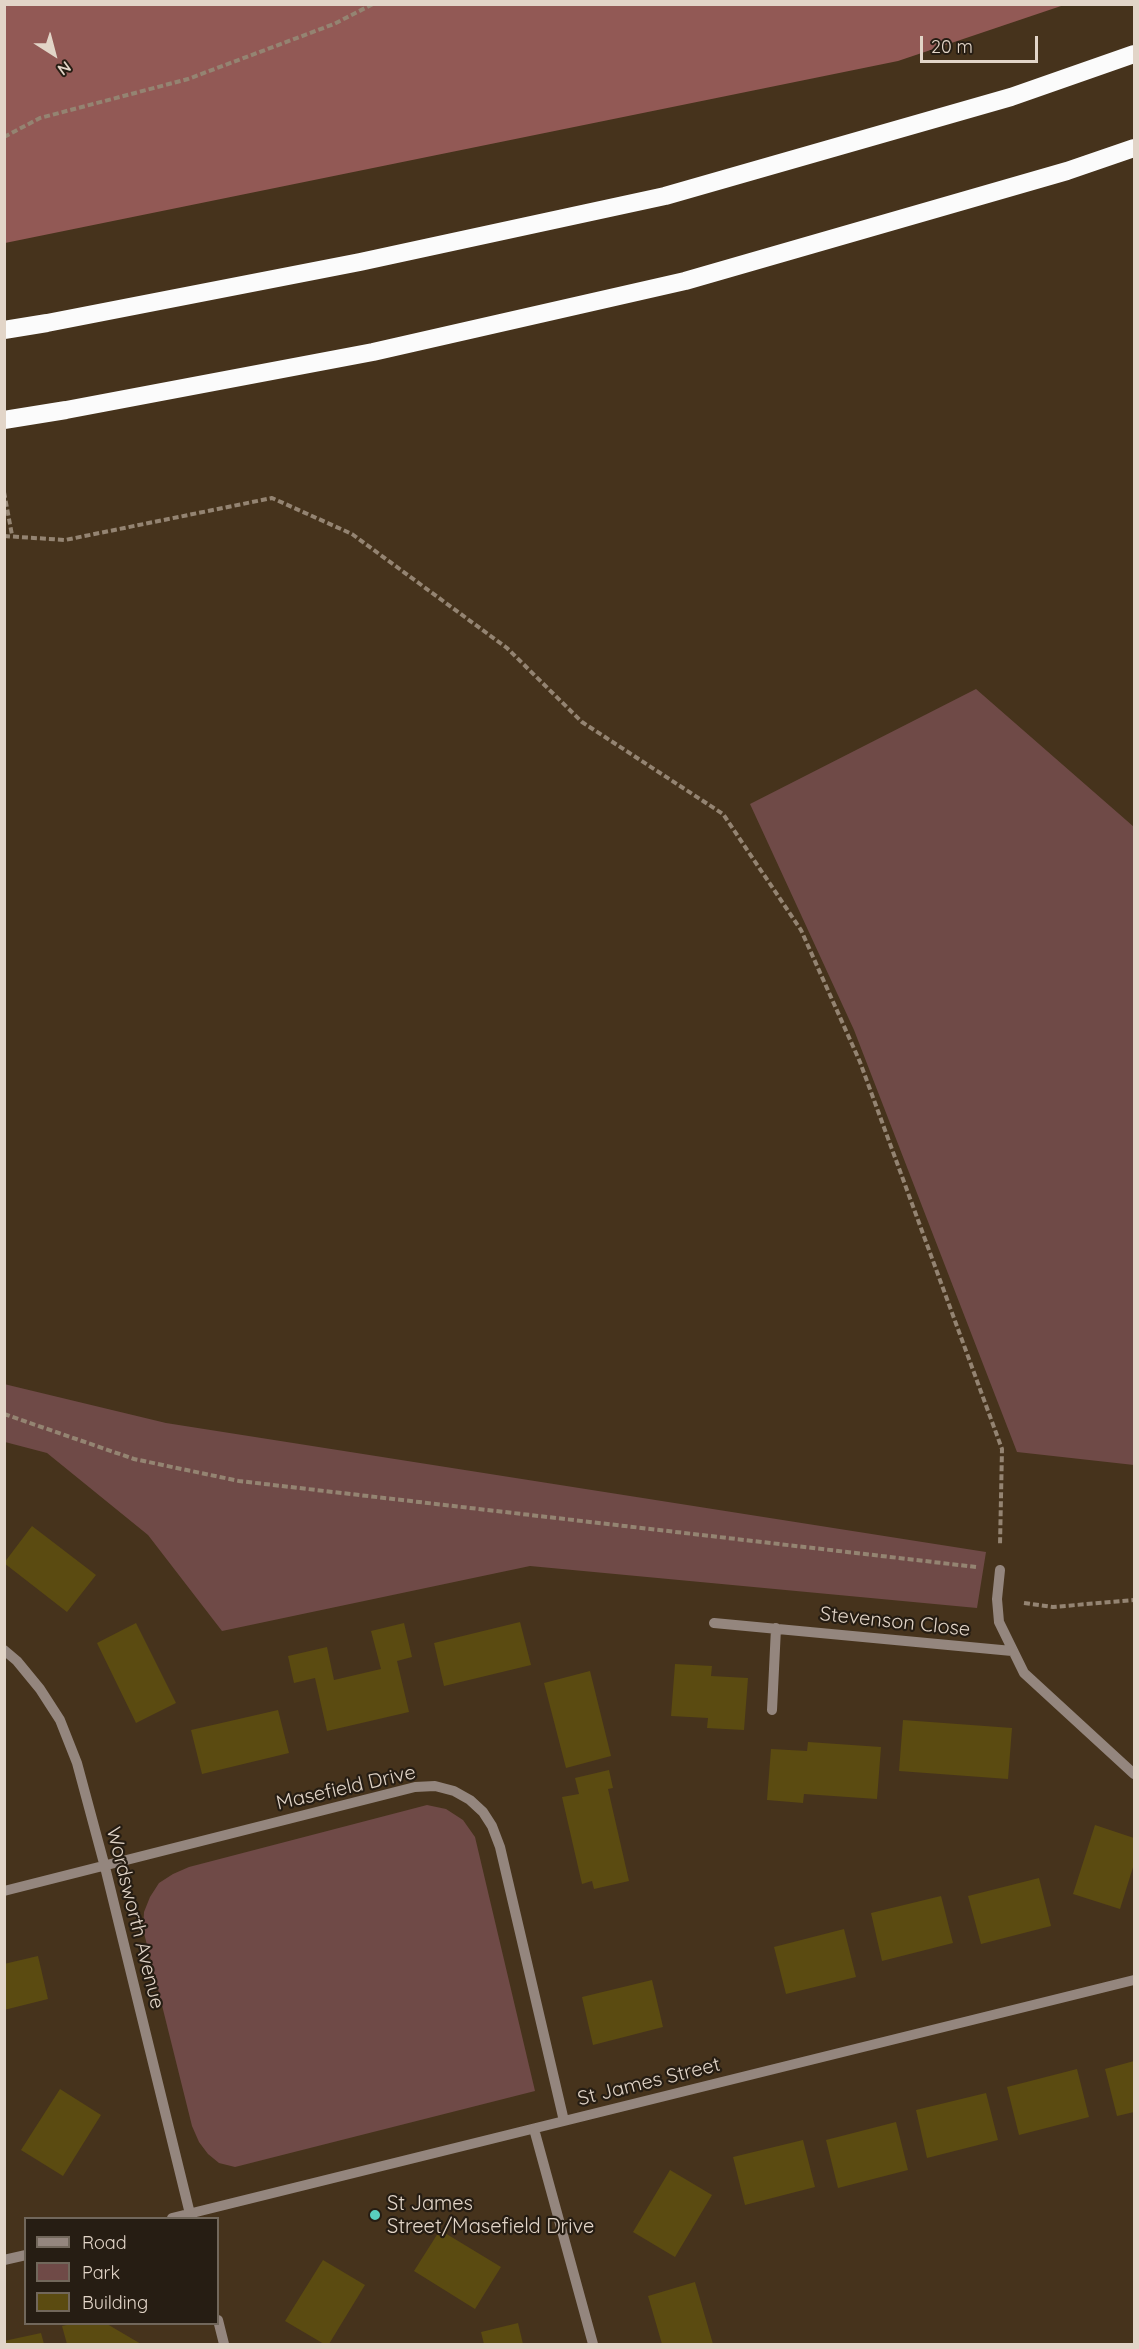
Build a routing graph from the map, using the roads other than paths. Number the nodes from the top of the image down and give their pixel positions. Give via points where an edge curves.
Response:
1 (1134, 54) edge
2 (1134, 148) edge
3 (4, 330) edge
4 (4, 420) edge
5 (1000, 1570) road end
6 (714, 1623) dead end
7 (776, 1628) junction
8 (4, 1650) edge
9 (1012, 1651) junction
10 (772, 1710) dead end
11 (1134, 1774) edge
12 (105, 1867) junction
13 (4, 1891) edge
14 (1134, 1980) edge
15 (564, 2121) junction
16 (534, 2129) junction
17 (191, 2216) edge
18 (24, 2255) edge
19 (4, 2260) edge
20 (219, 2324) edge
21 (224, 2344) edge
22 (593, 2344) edge

1 - 3 highway via 1011,97 665,196 360,262
2 - 4 highway via 1067,171 685,281 373,352
5 - 9 street via 996,1599 999,1622
6 - 7 street, Stevenson Close
7 - 9 street, Stevenson Close
7 - 10 street
8 - 12 street, Wordsworth Avenue via 40,1689 60,1720 77,1763
9 - 11 street via 1024,1673
12 - 13 street, Masefield Drive
12 - 15 street, Masefield Drive via 415,1787 435,1786 454,1791 483,1812 500,1847
12 - 17 street, Wordsworth Avenue
14 - 15 street, St James Street
15 - 16 street, St James Street
16 - 17 street, St James Street
16 - 22 street
18 - 19 street
20 - 21 street

